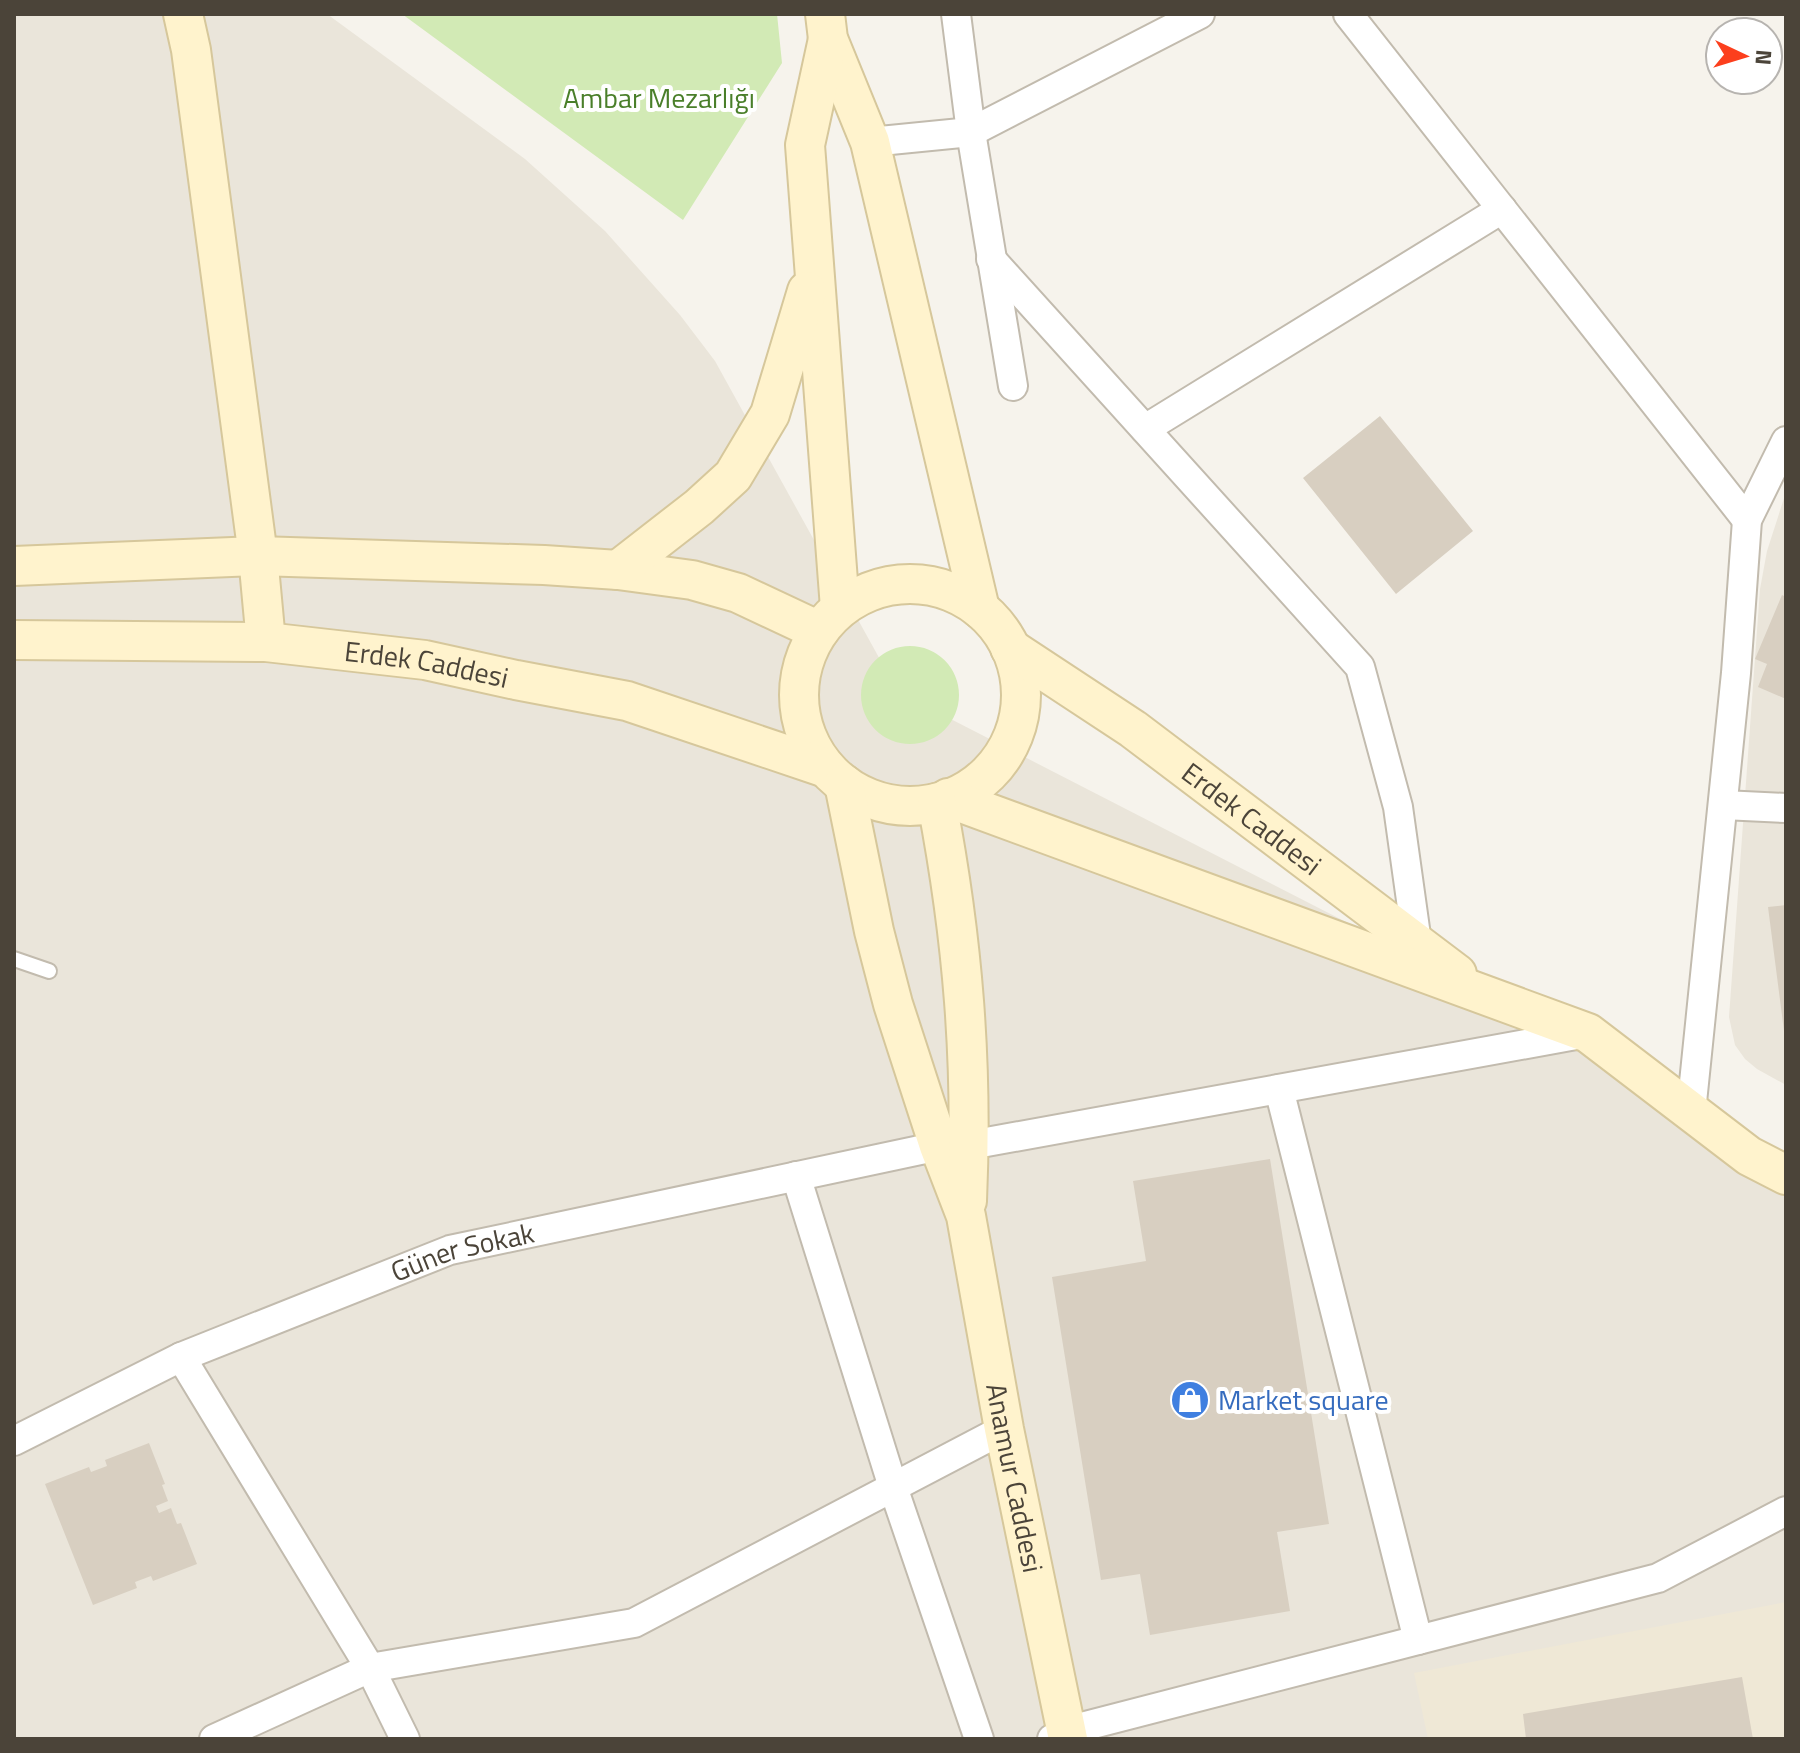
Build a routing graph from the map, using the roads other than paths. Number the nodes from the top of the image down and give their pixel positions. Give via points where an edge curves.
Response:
1 (183, 14) edge
2 (956, 14) edge
3 (1200, 14) edge
4 (1348, 14) edge
5 (827, 27) edge
6 (971, 132) junction
7 (870, 142) junction
8 (1502, 209) junction
9 (991, 259) junction
10 (815, 265) junction
11 (1013, 386) dead end
12 (1145, 429) junction
13 (1786, 441) edge
14 (1747, 520) junction
15 (258, 556) junction
16 (14, 566) edge
17 (618, 570) junction
18 (980, 609) junction
19 (830, 620) junction
20 (14, 640) edge
21 (266, 642) junction
22 (1010, 648) junction
23 (835, 776) junction
24 (942, 801) junction
25 (1723, 805) junction
26 (1786, 808) edge
27 (1417, 943) junction
28 (14, 959) edge
29 (49, 971) dead end
30 (1488, 997) junction
31 (1588, 1033) junction
32 (1279, 1089) junction
33 (1691, 1112) junction
34 (954, 1146) junction
35 (1786, 1175) edge
36 (796, 1176) junction
37 (181, 1357) junction
38 (1004, 1429) junction
39 (14, 1441) edge
40 (893, 1487) junction
41 (1786, 1511) edge
42 (1418, 1640) junction
43 (370, 1668) junction
44 (1062, 1736) edge
45 (214, 1739) edge
46 (405, 1739) edge
47 (979, 1739) edge

1 - 15 street
2 - 6 street
3 - 6 street
4 - 8 street
5 - 7 street
5 - 10 street via 805,145
6 - 7 street
6 - 9 street
7 - 18 street
8 - 12 street
8 - 14 street
9 - 11 street
9 - 12 street
10 - 17 street via 770,414 733,476
10 - 19 street
12 - 27 street via 1360,667 1398,807
13 - 14 street
14 - 25 street
15 - 16 street
15 - 17 street
15 - 21 street
17 - 19 street via 692,580
18 - 19 street via 959,595 911,584 861,594
18 - 22 street
19 - 23 street via 808,649 799,690 805,732
20 - 21 street, Erdek Caddesi
21 - 23 street, Erdek Caddesi via 425,660 627,701
22 - 24 street via 1020,695 1010,742 980,781
22 - 27 street, Erdek Caddesi via 1133,729
23 - 24 street via 865,797 888,804
23 - 34 street via 915,1075
24 - 30 street, Erdek Caddesi
24 - 34 street, Anamur Caddesi via 969,1073
25 - 26 street
25 - 33 street
27 - 30 street, Erdek Caddesi
28 - 29 lane
30 - 31 street, Erdek Caddesi
31 - 32 street, Güner Sokak
31 - 33 street, Erdek Caddesi
32 - 34 street, Güner Sokak
32 - 42 street
33 - 35 street, Erdek Caddesi via 1749,1156
34 - 36 street, Güner Sokak
34 - 38 street, Anamur Caddesi
36 - 37 street, Güner Sokak via 450,1250
36 - 40 street
37 - 39 street, Güner Sokak
37 - 43 street
38 - 40 street
38 - 44 street, Anamur Caddesi
40 - 43 street via 634,1623
40 - 47 street
41 - 42 street via 1658,1578
42 - 44 street
43 - 45 street
43 - 46 street

